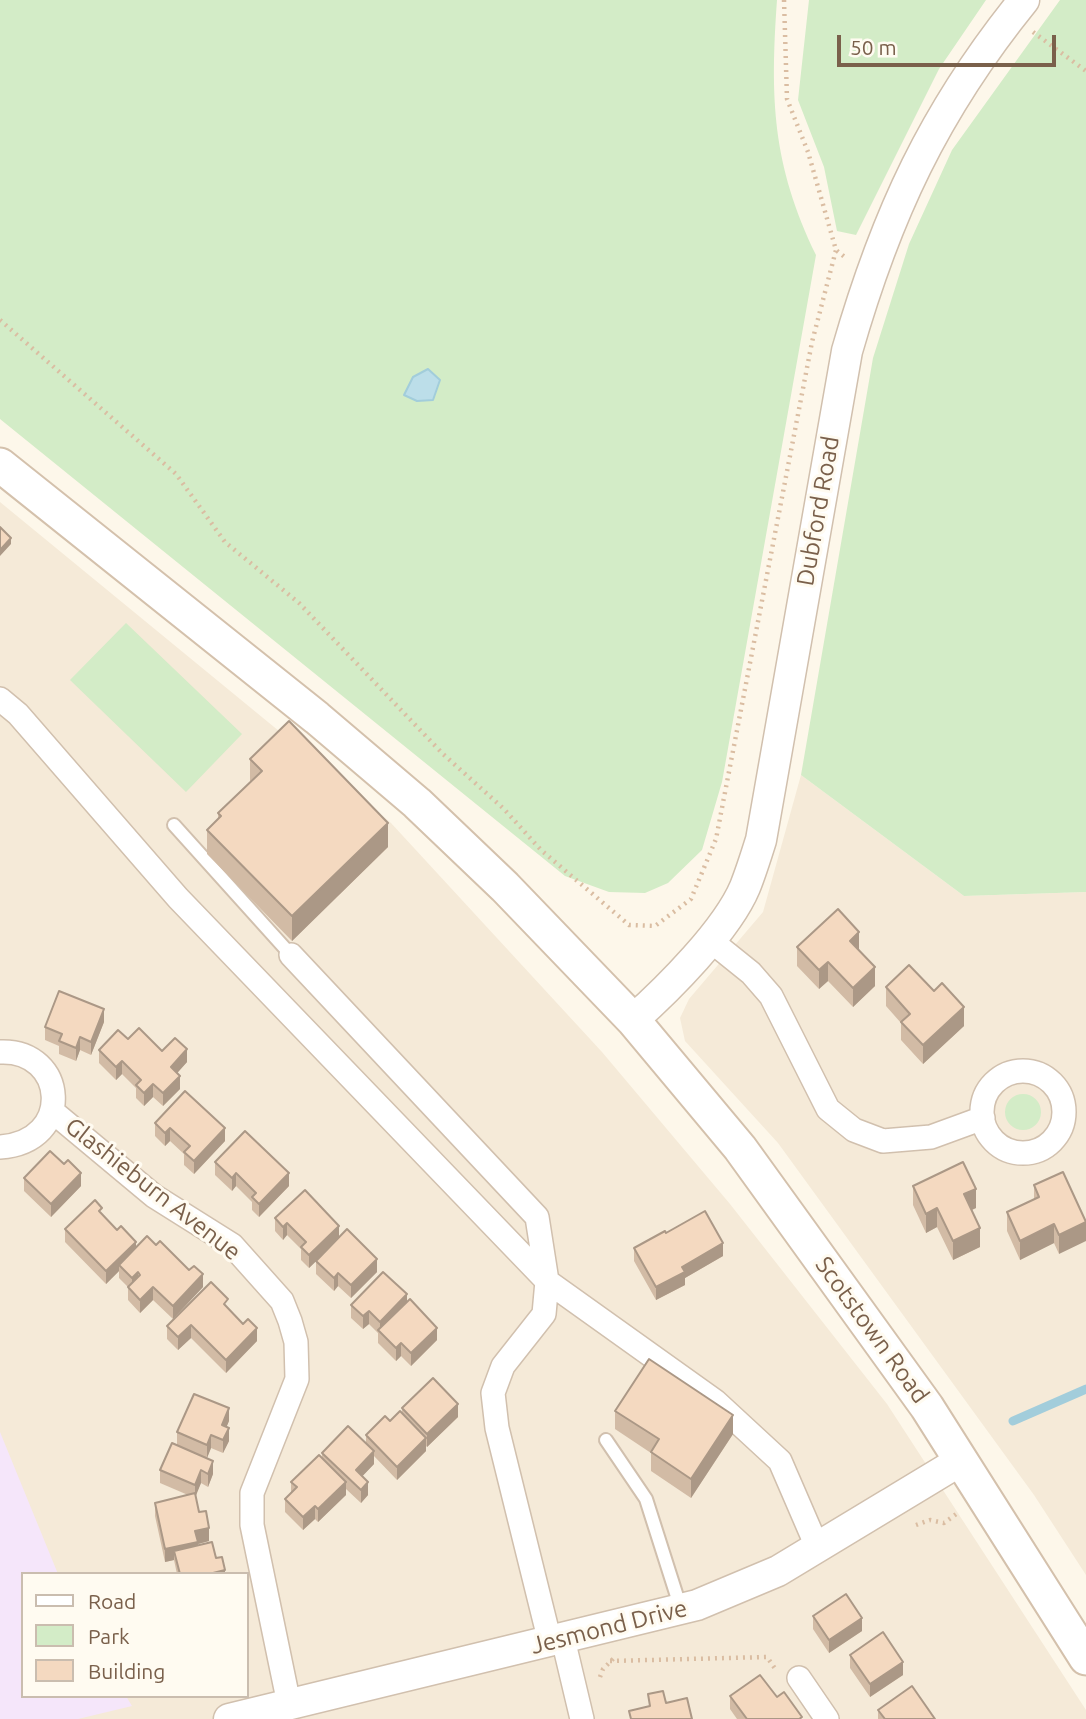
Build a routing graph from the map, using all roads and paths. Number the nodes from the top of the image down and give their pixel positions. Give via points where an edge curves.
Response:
1 (784, 0) edge
2 (1017, 8) edge
3 (1086, 71) edge
4 (836, 250) junction
5 (869, 276) junction
6 (0, 320) edge
7 (0, 465) edge
8 (0, 699) edge
9 (174, 825) dead end
10 (710, 940) junction
11 (291, 956) joint
12 (633, 1020) junction
13 (0, 1052) edge
14 (52, 1111) junction
15 (983, 1118) dead end
16 (0, 1147) edge
17 (547, 1281) junction
18 (606, 1440) dead end
19 (960, 1461) junction
20 (818, 1549) junction
21 (681, 1609) junction
22 (557, 1641) junction
23 (1086, 1658) edge
24 (609, 1661) dead end
25 (799, 1678) joint
26 (289, 1704) junction
27 (229, 1719) edge
28 (582, 1719) edge
29 (827, 1719) edge

1 - 4 path via 787,99 808,152
2 - 3 path
2 - 5 street, Dubford Road via 926,143
4 - 5 path
4 - 6 path via 812,342 716,839 691,899 654,926 629,925 541,850 299,603 225,542 176,474
5 - 10 street, Dubford Road via 847,351 761,841 744,890
7 - 12 main road, Scotstown Road via 417,803
8 - 17 street via 178,898
9 - 11 lane
10 - 12 street, Dubford Road
10 - 15 street via 771,996 828,1109 854,1130 883,1141 931,1137
11 - 17 street via 532,1208 540,1226
12 - 19 main road, Scotstown Road via 740,1148 927,1406
13 - 14 street, Glashieburn Avenue via 27,1056 40,1066 49,1080
14 - 16 street, Glashieburn Avenue via 33,1139
14 - 26 street, Glashieburn Avenue via 154,1196 232,1245 282,1301 290,1321 297,1379 252,1493 252,1525
17 - 20 street via 715,1401 780,1461
17 - 22 street via 544,1314 503,1366 492,1393 497,1429
18 - 21 lane via 646,1499
19 - 20 street, Jesmond Drive
19 - 23 main road, Scotstown Road
20 - 21 street, Jesmond Drive via 778,1571
21 - 22 street, Jesmond Drive
22 - 26 street, Jesmond Drive
22 - 28 street
24 - 25 path via 767,1657 783,1679
25 - 29 street
26 - 27 street, Jesmond Drive

